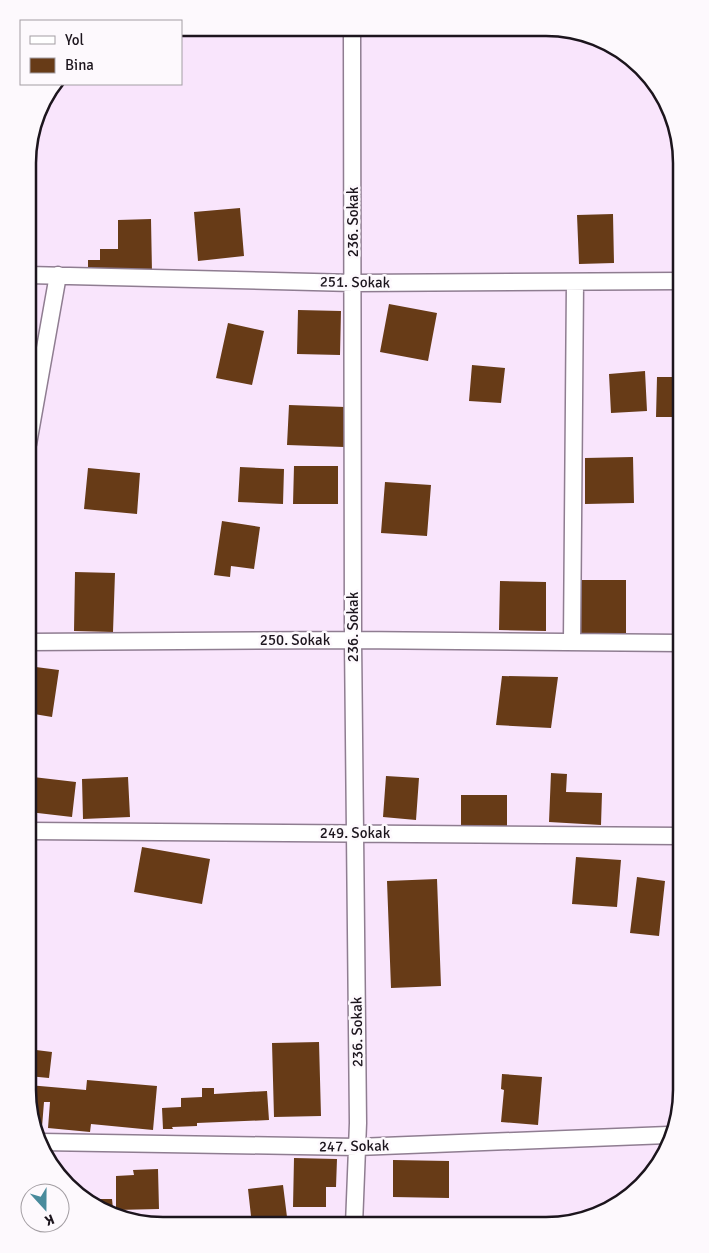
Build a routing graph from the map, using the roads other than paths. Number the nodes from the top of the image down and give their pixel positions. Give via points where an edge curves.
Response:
1 (352, 36) edge
2 (36, 275) edge
3 (58, 275) junction
4 (673, 281) edge
5 (575, 282) junction
6 (353, 283) junction
7 (36, 399) edge
8 (353, 640) junction
9 (36, 642) edge
10 (572, 642) junction
11 (672, 643) edge
12 (36, 831) edge
13 (355, 833) junction
14 (672, 836) edge
15 (664, 1135) edge
16 (48, 1142) edge
17 (357, 1147) junction
18 (354, 1217) edge

1 - 6 street, 236. Sokak
2 - 3 street, 251. Sokak
3 - 6 street, 251. Sokak
3 - 7 street
4 - 5 street, 251. Sokak
5 - 6 street, 251. Sokak
5 - 10 street
6 - 8 street, 236. Sokak
8 - 9 street, 250. Sokak
8 - 10 street, 250. Sokak
8 - 13 street, 236. Sokak
10 - 11 street, 250. Sokak
12 - 13 street, 249. Sokak
13 - 14 street, 249. Sokak
13 - 17 street, 236. Sokak
15 - 17 street, 247. Sokak
16 - 17 street, 247. Sokak
17 - 18 street, 236. Sokak

